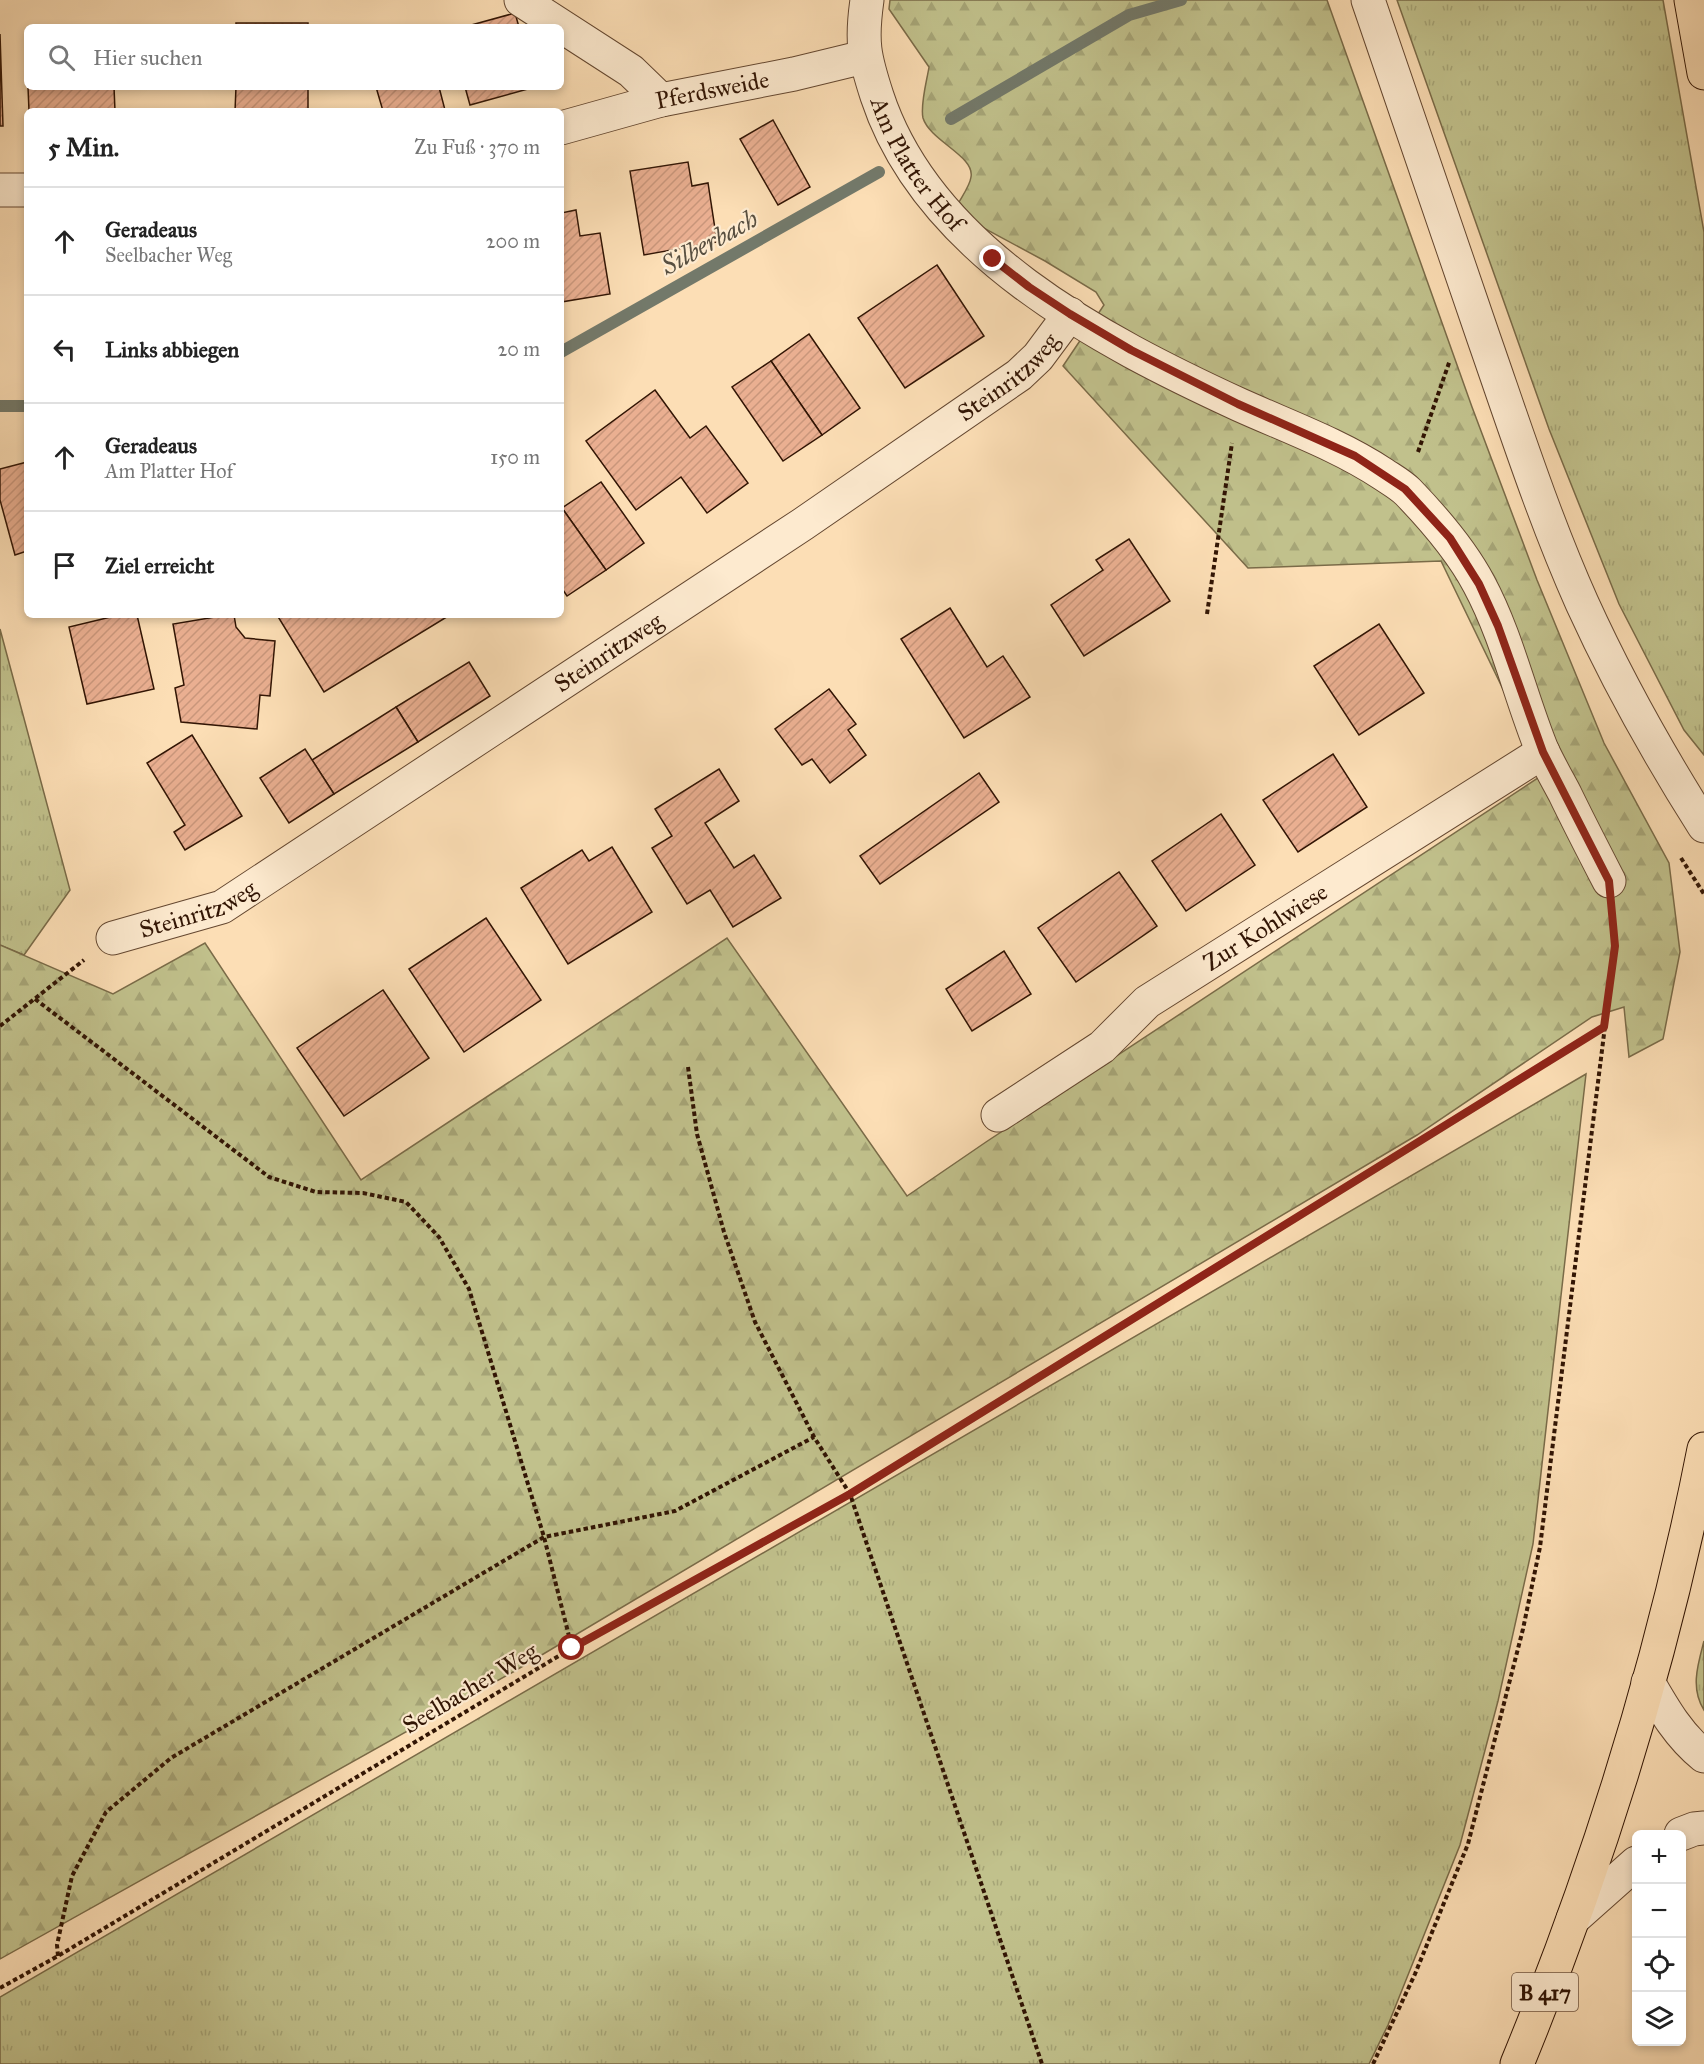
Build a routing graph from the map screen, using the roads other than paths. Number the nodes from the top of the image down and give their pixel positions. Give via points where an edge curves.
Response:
1 (521, 0) edge
2 (867, 0) edge
3 (1368, 0) edge
4 (1691, 0) edge
5 (558, 24) edge
6 (564, 28) edge
7 (864, 57) junction
8 (1704, 73) edge
9 (661, 100) junction
10 (564, 127) edge
11 (0, 190) edge
12 (24, 190) edge
13 (1070, 314) junction
14 (1543, 752) junction
15 (1704, 826) edge
16 (1609, 881) road end
17 (112, 938) road end
18 (998, 1115) dead end
19 (1704, 1449) edge
20 (1648, 1682) junction
21 (1704, 1756) edge
22 (1704, 1828) edge
23 (1686, 1832) edge
24 (1632, 1867) edge
25 (1573, 1919) junction
26 (1517, 2064) edge

1 - 5 street
2 - 7 street, Am Platter Hof
3 - 15 street via 1540,499 1617,676
4 - 8 main road
6 - 9 street via 631,71
7 - 9 street, Pferdsweide
7 - 13 street, Am Platter Hof via 896,143 943,208 993,259
9 - 10 street, Pferdsweide
11 - 12 street
13 - 14 street, Am Platter Hof via 1238,404 1355,456 1405,489 1450,538 1479,584
13 - 17 street, Steinritzweg via 1038,357 1019,375 803,524 222,908
14 - 16 street, Am Platter Hof
14 - 18 street, Zur Kohlwiese via 1147,1002 1102,1047
19 - 20 main road, B 417
20 - 21 street via 1671,1721
20 - 25 main road, B 417
22 - 23 street
24 - 25 street
25 - 26 main road, B 417

